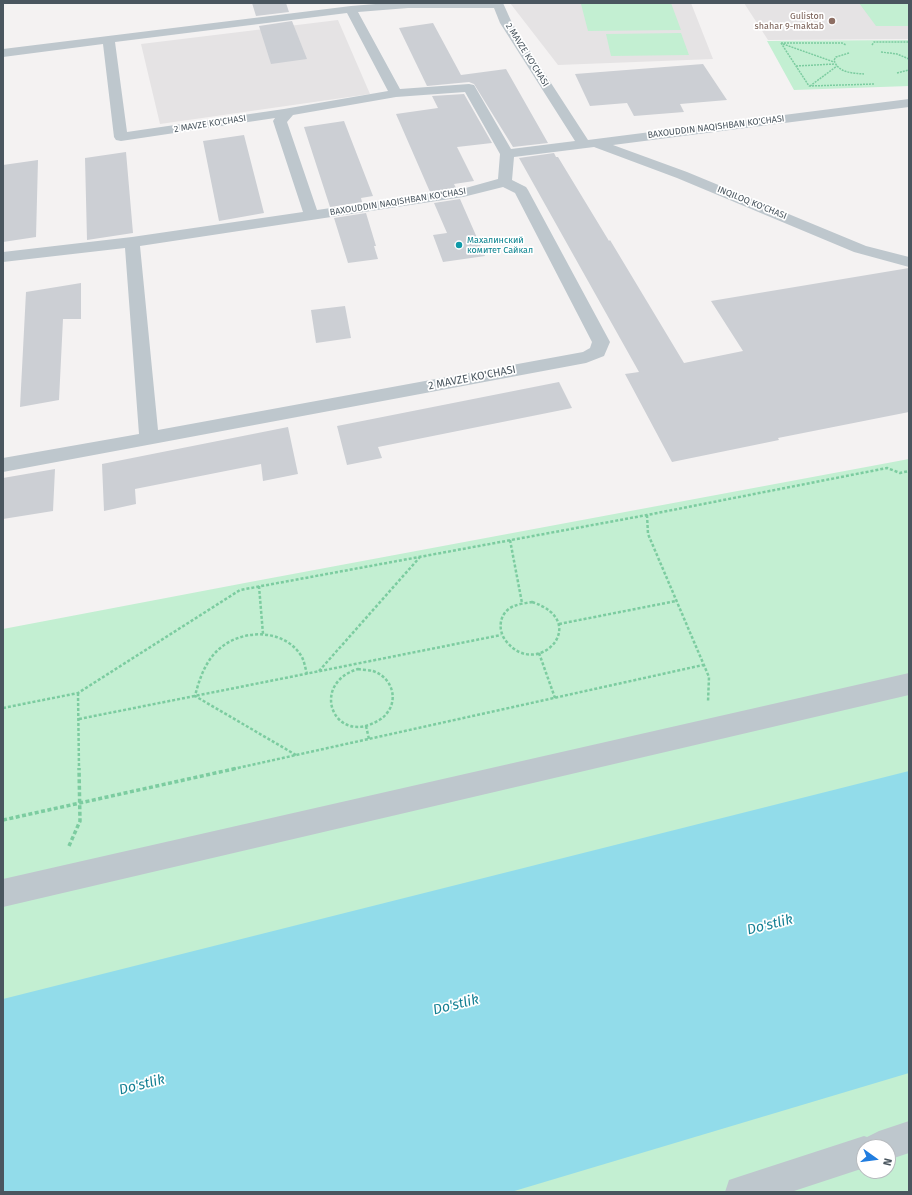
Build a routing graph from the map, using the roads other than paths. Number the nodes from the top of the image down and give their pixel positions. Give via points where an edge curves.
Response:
1 (407, 4) edge
2 (498, 4) edge
3 (314, 9) edge
4 (351, 9) junction
5 (109, 40) junction
6 (3, 53) edge
7 (396, 93) junction
8 (909, 102) edge
9 (289, 112) junction
10 (589, 144) junction
11 (507, 154) junction
12 (505, 182) junction
13 (311, 216) junction
14 (132, 242) junction
15 (3, 257) edge
16 (909, 262) edge
17 (149, 439) junction
18 (3, 465) edge
19 (909, 684) edge
20 (3, 893) edge
21 (909, 1137) edge
22 (896, 1141) edge
23 (856, 1155) edge
24 (741, 1192) edge

1 - 2 street, 2 MAVZE KO'CHASI
1 - 4 street, 2 MAVZE KO'CHASI
2 - 10 street, 2 MAVZE KO'CHASI via 506,23
3 - 4 street, 2 MAVZE KO'CHASI
3 - 5 street, 2 MAVZE KO'CHASI
4 - 7 street
5 - 6 street, 2 MAVZE KO'CHASI
5 - 9 street, 2 MAVZE KO'CHASI via 121,137
7 - 9 street, 2 MAVZE KO'CHASI
7 - 11 street, 2 MAVZE KO'CHASI via 469,88
8 - 10 street, BAXOUDDIN NAQISHBAN KO'CHASI
9 - 13 street via 280,121
10 - 11 street, BAXOUDDIN NAQISHBAN KO'CHASI
10 - 16 street, INQILOQ KO'CHASI via 682,175 860,249
11 - 12 street
12 - 13 street, BAXOUDDIN NAQISHBAN KO'CHASI via 463,193
12 - 17 street, 2 MAVZE KO'CHASI via 521,190 601,342 598,352 586,357
13 - 14 street, BAXOUDDIN NAQISHBAN KO'CHASI
14 - 15 street, BAXOUDDIN NAQISHBAN KO'CHASI
14 - 17 street
17 - 18 street
19 - 20 street
21 - 22 street
23 - 24 street

